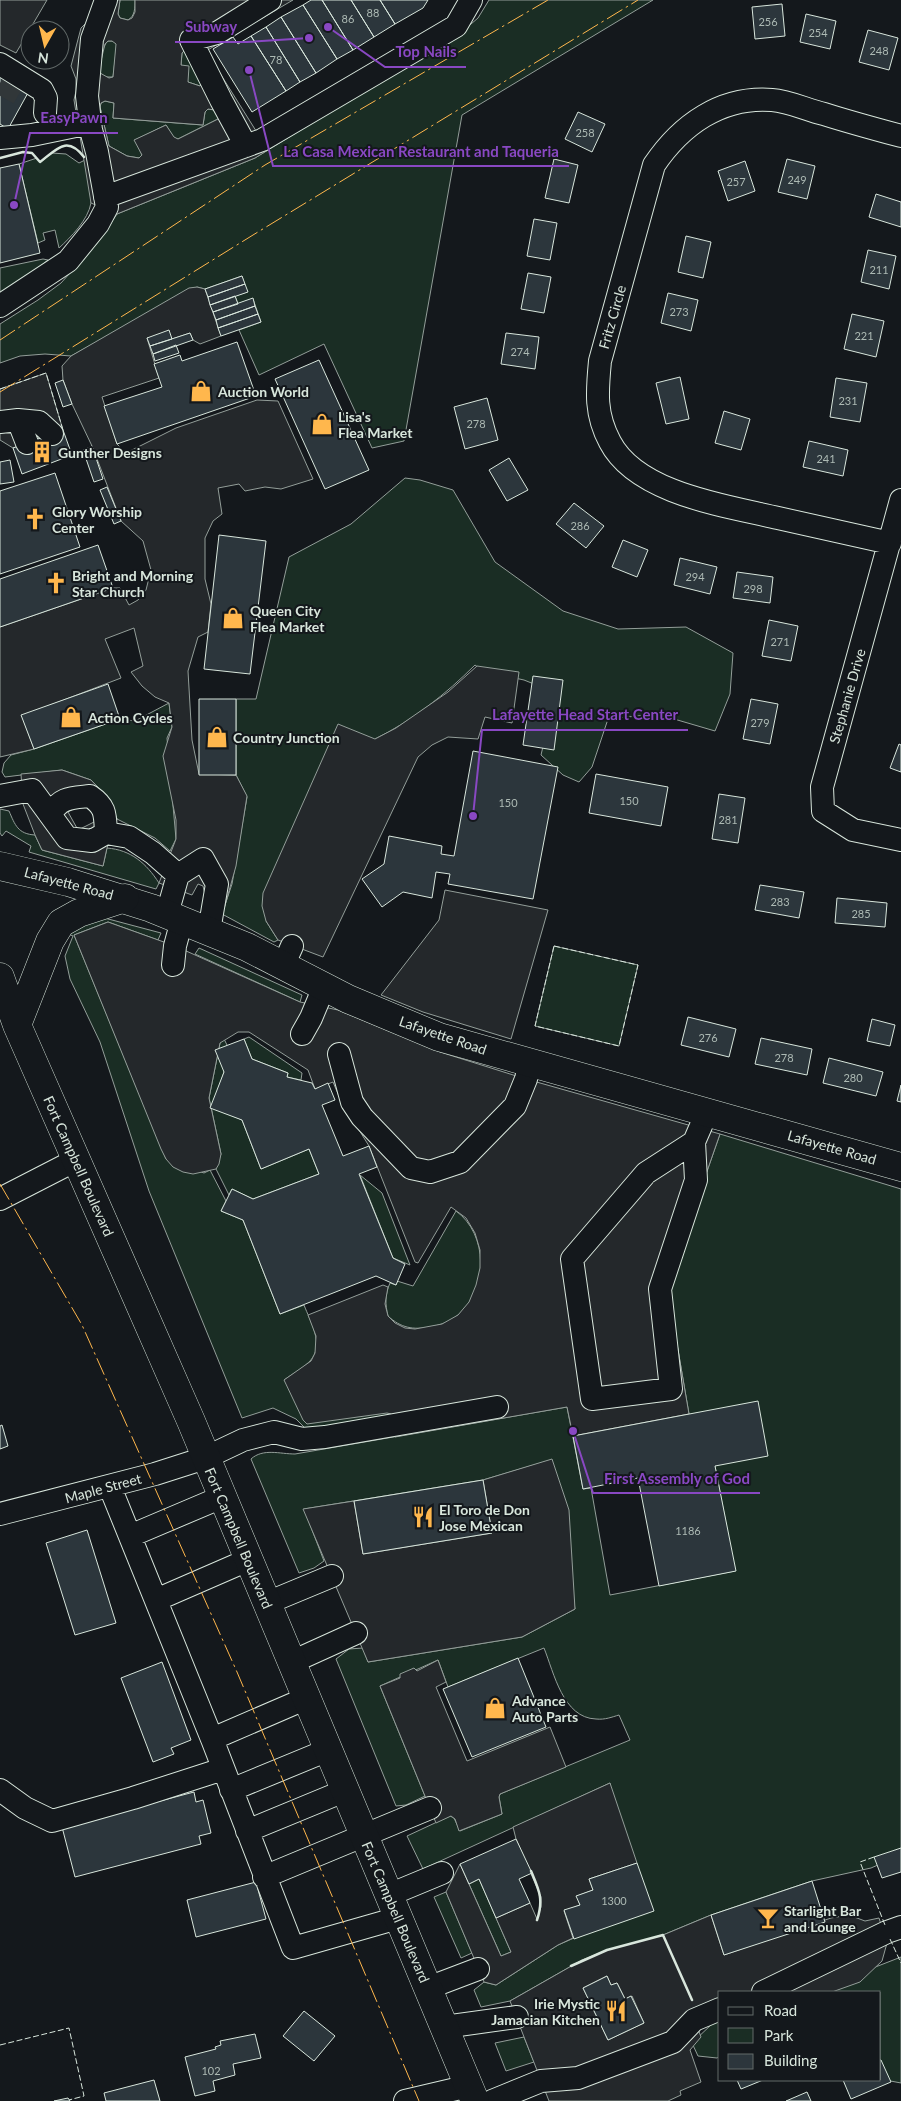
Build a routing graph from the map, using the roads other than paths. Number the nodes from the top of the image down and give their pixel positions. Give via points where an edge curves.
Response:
1 (106, 0) edge
2 (270, 0) edge
3 (471, 0) edge
4 (0, 64) edge
5 (26, 98) tunnel mouth
6 (50, 121) junction
7 (90, 123) junction
8 (901, 136) edge
9 (0, 138) edge
10 (246, 146) junction
11 (105, 197) junction
12 (0, 306) edge
13 (9, 421) edge
14 (52, 434) dead end
15 (27, 443) dead end
16 (901, 500) edge
17 (890, 543) junction
18 (0, 796) edge
19 (51, 814) junction
20 (106, 833) junction
21 (901, 840) edge
22 (0, 866) edge
23 (178, 875) junction
24 (125, 898) junction
25 (174, 917) junction
26 (209, 932) junction
27 (172, 965) dead end
28 (0, 977) edge
29 (324, 987) junction
30 (17, 1025) junction
31 (302, 1034) dead end
32 (339, 1054) dead end
33 (530, 1062) junction
34 (708, 1112) junction
35 (694, 1142) junction
36 (76, 1160) junction
37 (901, 1167) edge
38 (0, 1199) edge
39 (497, 1407) dead end
40 (205, 1458) junction
41 (110, 1487) junction
42 (222, 1497) junction
43 (0, 1514) edge
44 (130, 1536) junction
45 (248, 1560) junction
46 (332, 1576) dead end
47 (156, 1600) junction
48 (267, 1603) junction
49 (356, 1633) dead end
50 (292, 1662) junction
51 (306, 1698) junction
52 (212, 1739) junction
53 (328, 1750) junction
54 (223, 1769) junction
55 (0, 1790) edge
56 (231, 1790) junction
57 (344, 1791) junction
58 (430, 1808) dead end
59 (247, 1831) junction
60 (364, 1835) junction
61 (442, 1873) dead end
62 (264, 1877) junction
63 (393, 1906) junction
64 (901, 1927) edge
65 (478, 1969) dead end
66 (428, 1988) junction
67 (765, 1991) edge
68 (718, 2010) edge
69 (516, 2017) dead end
70 (444, 2027) junction
71 (472, 2093) edge
72 (405, 2101) edge
73 (492, 2101) edge

1 - 7 street via 92,39 87,96
2 - 10 street via 217,33 191,40
3 - 10 street via 456,26 262,140
4 - 6 street via 42,90
5 - 6 street
6 - 7 street
6 - 9 street
7 - 11 street
8 - 17 street, Fritz Circle via 774,100 734,102 716,109 680,132 654,165 600,361 597,394 600,419 611,444 630,466 659,484 694,499
10 - 11 street
11 - 12 street via 107,207 98,224 68,261
13 - 14 street via 38,422
13 - 15 street
16 - 17 street, Stephanie Drive
17 - 21 street, Stephanie Drive via 822,787 824,810 853,830
18 - 19 street via 32,790
19 - 20 street via 67,838 92,841
19 - 20 street via 56,804 90,796 100,803 105,812
20 - 23 street via 129,837
22 - 24 main road, Lafayette Road
23 - 25 street
23 - 26 street via 203,859 217,884
24 - 25 main road, Lafayette Road
24 - 30 main road via 79,913 61,923 50,941
25 - 26 main road, Lafayette Road
25 - 27 street
26 - 29 main road, Lafayette Road via 247,947 288,956
28 - 30 main road, Fort Campbell Boulevard
29 - 31 street
29 - 33 main road, Lafayette Road via 439,1037
30 - 36 main road, Fort Campbell Boulevard
32 - 33 street via 352,1102 362,1117 412,1168 430,1172 460,1162 515,1106
33 - 34 main road, Lafayette Road
34 - 35 street
34 - 37 main road, Lafayette Road
35 - 35 street via 646,1173 572,1259 592,1399 671,1389 660,1289 696,1180
36 - 38 street
36 - 40 main road, Fort Campbell Boulevard
39 - 40 street, Maple Street via 325,1437 302,1439 274,1432 243,1440
40 - 41 street, Maple Street
40 - 42 main road, Fort Campbell Boulevard
41 - 43 street, Maple Street
41 - 44 street
42 - 44 street
42 - 45 main road, Fort Campbell Boulevard
44 - 47 street
45 - 47 street
45 - 48 main road, Fort Campbell Boulevard
46 - 48 street
47 - 52 street
48 - 50 main road, Fort Campbell Boulevard
49 - 50 street
50 - 51 main road, Fort Campbell Boulevard
51 - 52 street
51 - 53 main road, Fort Campbell Boulevard
52 - 54 street
53 - 56 street
53 - 57 main road, Fort Campbell Boulevard
54 - 55 street via 52,1822
54 - 56 street
56 - 59 street
57 - 59 street
57 - 60 main road, Fort Campbell Boulevard
58 - 60 street
59 - 62 street
60 - 62 street
60 - 63 main road, Fort Campbell Boulevard
61 - 63 street
62 - 63 street via 293,1948
63 - 66 main road, Fort Campbell Boulevard
64 - 67 street
65 - 66 street
66 - 70 main road, Fort Campbell Boulevard
68 - 73 street via 694,2020 672,2042 578,2078 541,2081
69 - 70 street
70 - 71 main road, Fort Campbell Boulevard
71 - 72 street

